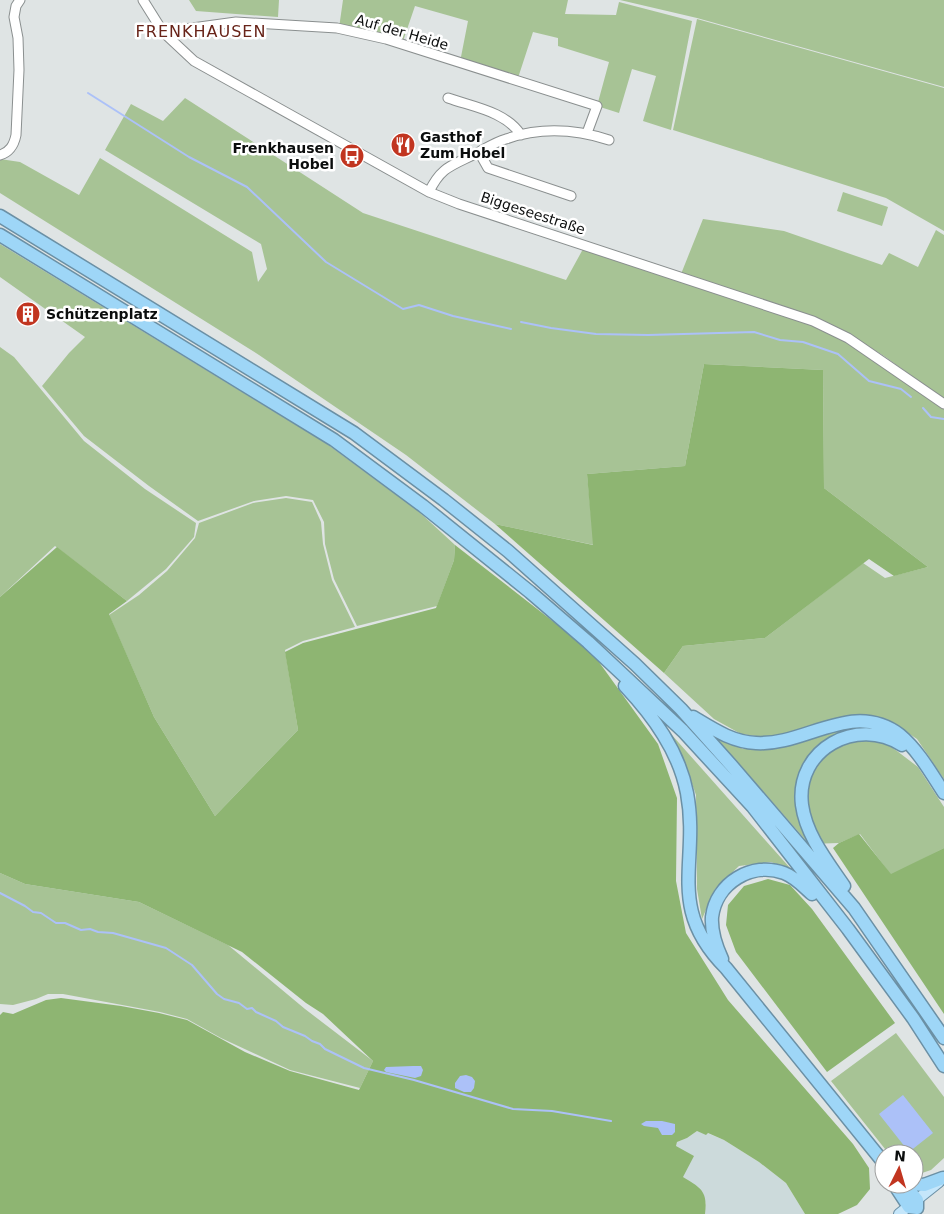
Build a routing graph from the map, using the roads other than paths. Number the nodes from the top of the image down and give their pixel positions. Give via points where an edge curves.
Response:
1 (20, 0) edge
2 (143, 0) edge
3 (163, 32) junction
4 (448, 98) dead end
5 (587, 133) junction
6 (521, 135) junction
7 (609, 140) dead end
8 (479, 152) junction
9 (0, 155) edge
10 (428, 192) junction
11 (571, 196) dead end
12 (0, 216) edge
13 (0, 235) edge
14 (944, 404) edge
15 (588, 642) junction
16 (681, 709) junction
17 (924, 763) junction
18 (944, 792) edge
19 (854, 908) junction
20 (848, 929) junction
21 (726, 968) junction
22 (944, 1038) edge
23 (944, 1066) edge
24 (874, 1153) edge
25 (944, 1180) edge
26 (924, 1185) edge
27 (900, 1194) edge
28 (906, 1194) edge
29 (910, 1209) edge

1 - 9 street via 14,17 20,70 16,135 10,149
2 - 3 street, Biggeseestraße
3 - 5 street, Auf der Heide via 236,22 337,28 386,39 597,106
3 - 10 street, Biggeseestraße via 194,61
4 - 6 street via 506,119
5 - 6 street via 534,132
5 - 7 street
6 - 8 street
8 - 10 street via 440,173
8 - 11 street via 488,168
10 - 14 street, Biggeseestraße via 813,321 848,338
12 - 16 highway via 361,438 508,551
13 - 15 highway via 334,440 431,512
15 - 20 highway via 683,730 753,807
15 - 21 highway via 603,664 650,715 676,759 689,805 687,887 690,908 701,936
16 - 17 highway via 724,735 757,743 786,740 845,722 870,722 899,734
16 - 19 highway
17 - 18 highway
17 - 19 highway via 896,742 866,734 836,741 823,750 809,769 802,798 807,824 823,856 848,892
19 - 22 highway
20 - 21 highway via 796,880 775,871 753,871 728,885 714,909 713,930
20 - 23 highway
21 - 24 highway
25 - 26 highway
25 - 29 main road
27 - 29 highway
28 - 29 highway

